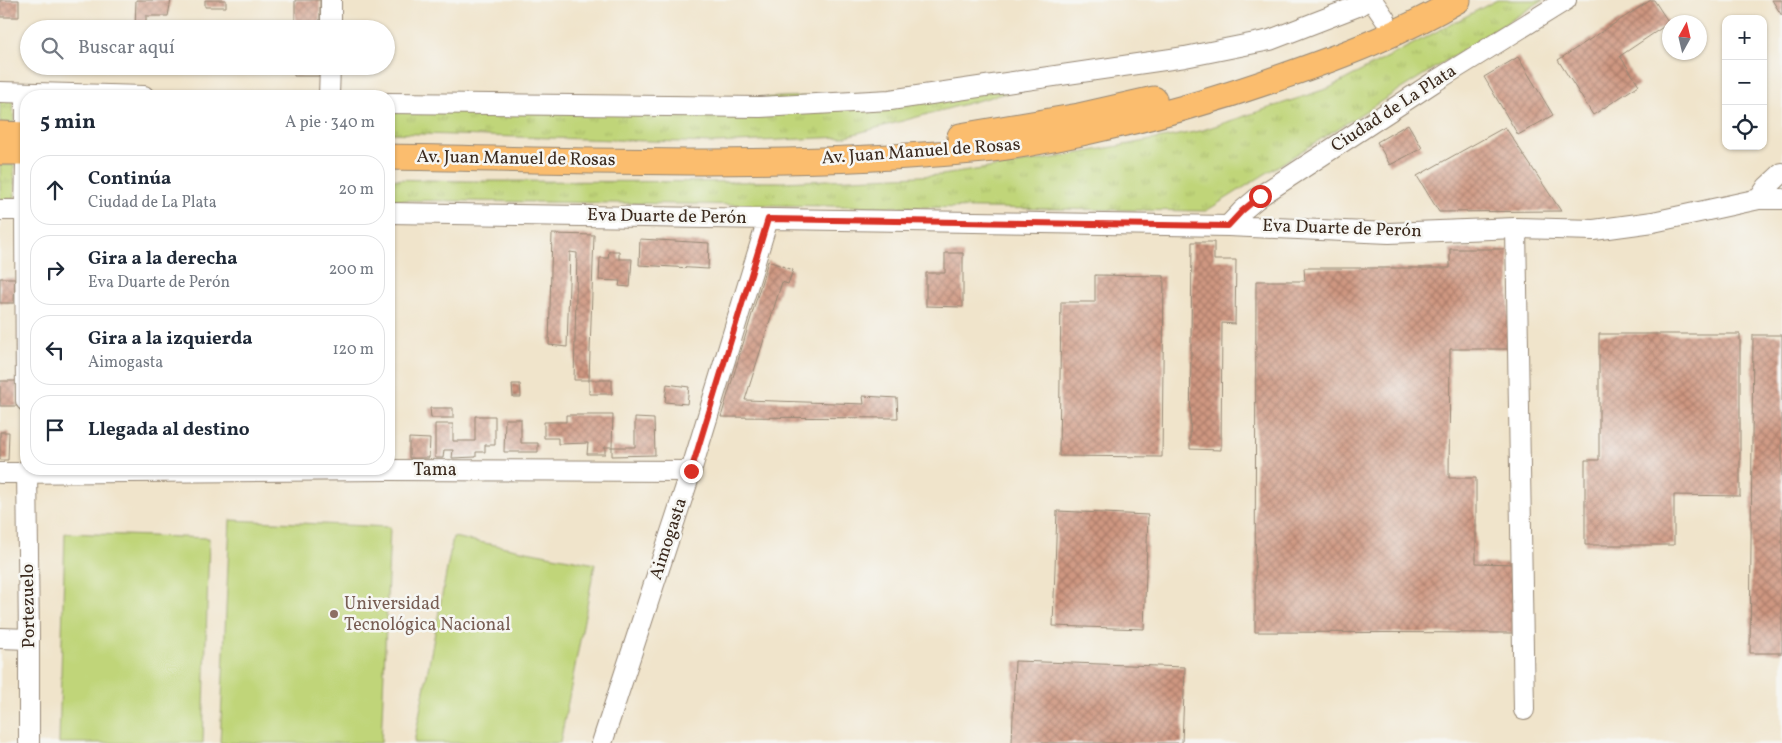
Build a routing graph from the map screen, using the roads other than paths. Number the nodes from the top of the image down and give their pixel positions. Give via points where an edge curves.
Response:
1 (331, 0) edge
2 (1420, 0) edge
3 (1458, 0) edge
4 (1566, 0) edge
5 (1375, 6) edge
6 (331, 20) edge
7 (330, 75) edge
8 (329, 90) edge
9 (0, 92) edge
10 (20, 93) edge
11 (395, 102) edge
12 (0, 134) edge
13 (20, 134) edge
14 (395, 141) edge
15 (0, 152) edge
16 (20, 152) edge
17 (395, 157) edge
18 (1782, 173) edge
19 (1759, 199) junction
20 (1782, 199) edge
21 (0, 210) edge
22 (20, 210) edge
23 (395, 213) edge
24 (768, 219) junction
25 (1228, 226) junction
26 (1516, 228) junction
27 (395, 470) edge
28 (691, 471) junction
29 (20, 472) edge
30 (0, 473) edge
31 (27, 475) edge
32 (0, 638) edge
33 (29, 638) junction
34 (1524, 710) dead end
35 (28, 743) edge
36 (602, 743) edge

1 - 6 street
2 - 5 main road, Av. Juan Manuel de Rosas
3 - 17 main road, Av. Juan Manuel de Rosas via 1344,55 1259,85 1185,109 1040,142 973,151 831,160
4 - 25 street, Ciudad de La Plata via 1260,196
5 - 11 street via 1358,6 1270,40 1185,57 890,100 760,107
5 - 14 main road, Av. Juan Manuel de Rosas via 1336,42 1280,61 1157,98 1079,116 960,136 876,145 687,148
7 - 8 street
9 - 10 street
12 - 13 main road
15 - 16 main road
18 - 19 street via 1767,186
19 - 20 street, Eva Duarte de Perón
19 - 26 street, Eva Duarte de Perón via 1653,222 1594,230
21 - 22 street
23 - 24 street, Eva Duarte de Perón
24 - 25 street, Eva Duarte de Perón
24 - 28 street, Aimogasta
25 - 26 street, Eva Duarte de Perón via 1389,233
26 - 34 street
27 - 28 street, Tama
28 - 36 street, Aimogasta
29 - 30 street, Tama
31 - 33 street, Portezuelo
32 - 33 street
33 - 35 street, Portezuelo

